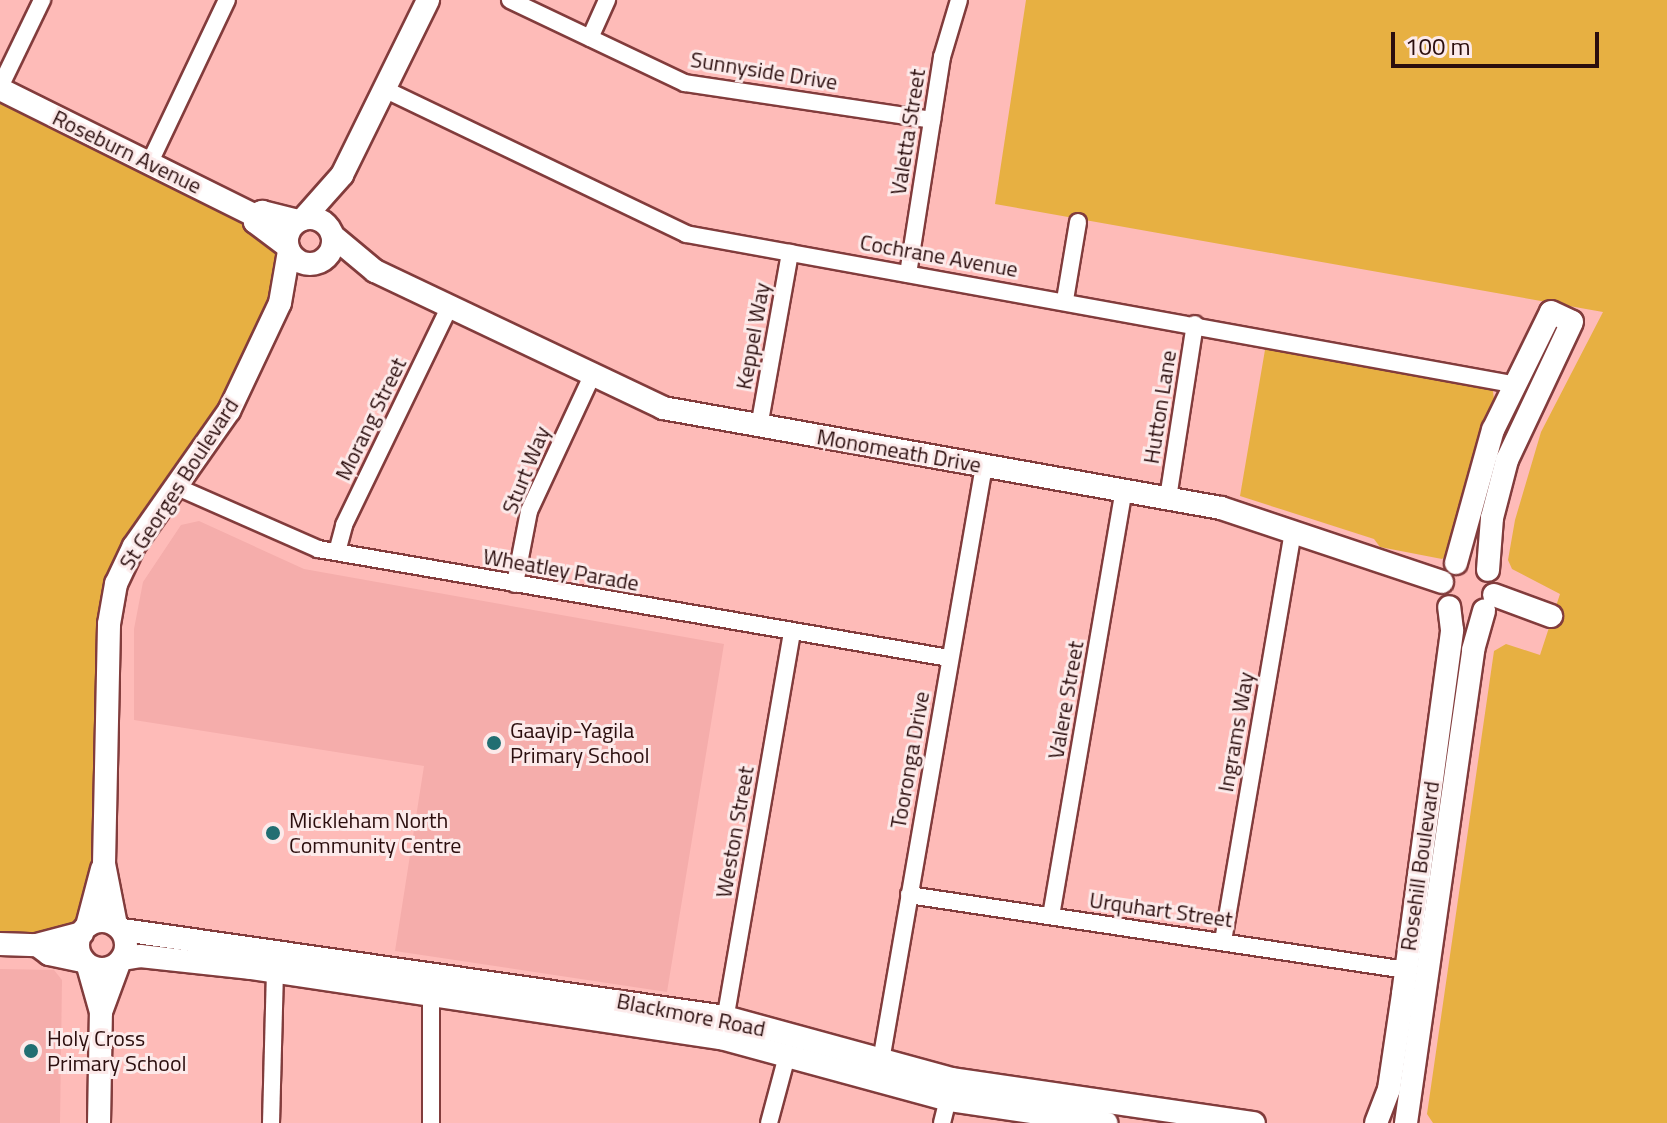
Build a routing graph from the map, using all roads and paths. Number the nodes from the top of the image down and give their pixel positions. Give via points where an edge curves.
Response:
1 (42, 0) edge
2 (227, 0) edge
3 (428, 0) edge
4 (510, 0) edge
5 (607, 0) edge
6 (959, 0) edge
7 (590, 38) junction
8 (0, 88) edge
9 (384, 89) junction
10 (932, 120) junction
11 (150, 162) junction
12 (342, 175) junction
13 (254, 215) junction
14 (301, 220) junction
15 (1078, 222) dead end
16 (332, 233) junction
17 (288, 248) junction
18 (790, 253) junction
19 (318, 263) junction
20 (375, 271) junction
21 (908, 274) junction
22 (1065, 300) junction
23 (280, 303) junction
24 (450, 306) junction
25 (1195, 324) junction
26 (592, 376) junction
27 (1512, 384) junction
28 (759, 427) junction
29 (984, 466) junction
30 (177, 487) junction
31 (1124, 491) junction
32 (1168, 498) junction
33 (1293, 531) junction
34 (337, 552) junction
35 (1456, 563) junction
36 (1488, 570) junction
37 (1442, 582) junction
38 (515, 584) junction
39 (1489, 603) junction
40 (1449, 607) junction
41 (1551, 616) dead end
42 (792, 634) junction
43 (949, 658) junction
44 (104, 864) junction
45 (909, 895) junction
46 (1051, 916) junction
47 (120, 928) junction
48 (84, 930) junction
49 (1223, 941) junction
50 (0, 944) edge
51 (37, 945) junction
52 (120, 963) junction
53 (85, 964) junction
54 (1406, 970) junction
55 (275, 972) junction
56 (431, 996) junction
57 (101, 1012) junction
58 (723, 1027) junction
59 (787, 1056) junction
60 (881, 1061) junction
61 (950, 1089) junction
62 (1097, 1122) edge
63 (99, 1123) edge
64 (271, 1123) edge
65 (431, 1123) edge
66 (769, 1123) edge
67 (942, 1123) edge
68 (1254, 1123) edge
69 (1376, 1123) edge
70 (1406, 1123) edge

1 - 8 street
2 - 11 street
3 - 9 street
4 - 7 street, Sunnyside Drive
5 - 7 street
6 - 10 street, Valetta Street via 942,57
7 - 10 street, Sunnyside Drive via 685,83
8 - 11 street, Roseburn Avenue
9 - 12 street
9 - 18 street, Cochrane Avenue via 678,231
10 - 21 street, Valetta Street
11 - 13 street, Roseburn Avenue
12 - 14 street
12 - 16 street
13 - 14 street, Roseburn Avenue
13 - 17 street, Roseburn Avenue via 255,222
14 - 16 street via 319,219
14 - 17 street
15 - 22 street
16 - 19 street via 332,251
16 - 20 street, Monomeath Drive
17 - 19 street via 300,262
17 - 23 street, St Georges Boulevard
18 - 21 street, Cochrane Avenue
18 - 28 street, Keppel Way
19 - 20 street, Monomeath Drive
19 - 23 street, St Georges Boulevard
20 - 24 street, Monomeath Drive
21 - 22 street, Cochrane Avenue
22 - 25 street, Cochrane Avenue
23 - 30 street, St Georges Boulevard via 229,411
24 - 26 street, Monomeath Drive
24 - 34 street, Morang Street via 344,525
25 - 27 street, Cochrane Avenue
25 - 32 street, Hutton Lane
26 - 28 street, Monomeath Drive via 663,408
26 - 38 street, Sturt Way via 529,511
27 - 35 street via 1493,430
27 - 36 street via 1551,312 1572,322 1507,460 1492,518
28 - 29 street, Monomeath Drive
29 - 31 street, Monomeath Drive
29 - 43 street, Tooronga Drive
30 - 34 street, Wheatley Parade via 305,546
30 - 44 street, St Georges Boulevard via 122,569 111,606
31 - 32 street, Monomeath Drive
31 - 46 street, Valere Street
32 - 33 street, Monomeath Drive via 1235,511
33 - 37 street, Monomeath Drive
33 - 49 street, Ingrams Way
34 - 38 street, Wheatley Parade
35 - 36 street via 1473,562
35 - 37 street
36 - 39 street
37 - 40 street
38 - 42 street, Wheatley Parade
39 - 40 street via 1462,613
39 - 41 street
39 - 70 street, Rosehill Boulevard via 1473,650
40 - 54 street, Rosehill Boulevard via 1452,630
42 - 43 street, Wheatley Parade
42 - 58 street, Weston Street
43 - 45 street, Tooronga Drive
44 - 47 street, St Georges Boulevard
44 - 48 street, St Georges Boulevard
45 - 46 street, Urquhart Street
45 - 60 street, Tooronga Drive
46 - 49 street, Urquhart Street
47 - 48 street, Blackmore Road via 100,921
47 - 52 street, St Georges Boulevard
47 - 58 street, Blackmore Road
48 - 51 street
48 - 53 street, St Georges Boulevard
49 - 54 street, Urquhart Street
50 - 51 street
51 - 53 street
52 - 53 street, Blackmore Road
52 - 55 street, Blackmore Road via 140,956
52 - 57 street
53 - 57 street
54 - 69 street, Rosehill Boulevard via 1389,1089
55 - 56 street, Blackmore Road
55 - 64 street
56 - 58 street, Blackmore Road
56 - 65 street
57 - 63 street
58 - 59 street, Blackmore Road
58 - 60 street, Blackmore Road
59 - 61 street, Blackmore Road
59 - 66 street
60 - 61 street, Blackmore Road
61 - 62 street, Blackmore Road
61 - 67 street
61 - 68 street, Blackmore Road

